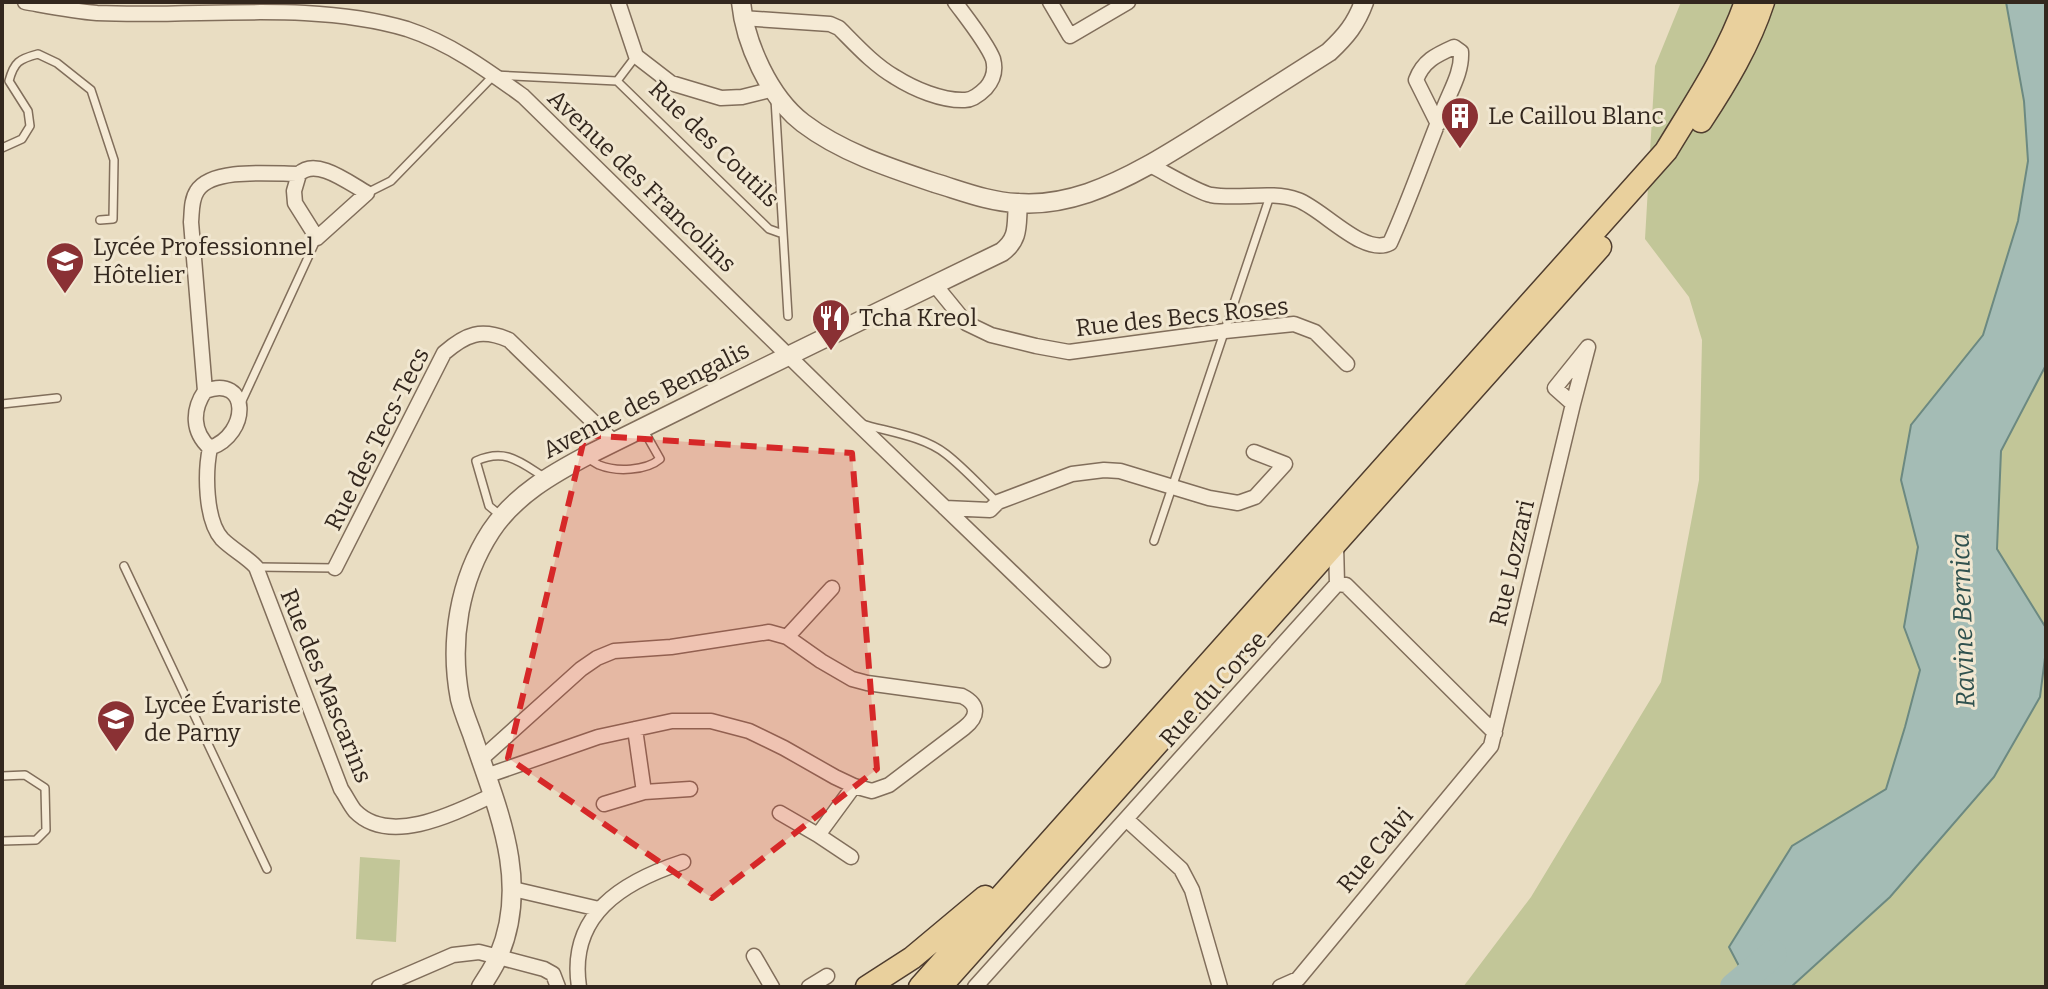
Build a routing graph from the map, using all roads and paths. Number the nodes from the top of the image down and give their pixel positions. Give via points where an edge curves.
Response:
1 (25, 2) edge
2 (618, 2) edge
3 (955, 2) edge
4 (1050, 2) edge
5 (1128, 2) edge
6 (1364, 2) edge
7 (1746, 2) edge
8 (1763, 2) edge
9 (742, 10) edge
10 (636, 56) junction
11 (494, 75) junction
12 (617, 81) junction
13 (774, 89) junction
14 (1438, 124) junction
15 (2, 148) edge
16 (1150, 165) junction
17 (299, 174) junction
18 (367, 193) junction
19 (1271, 194) junction
20 (1018, 203) junction
21 (100, 220) dead end
22 (783, 234) junction
23 (317, 238) junction
24 (935, 285) junction
25 (788, 316) dead end
26 (1225, 331) junction
27 (788, 355) junction
28 (1347, 364) dead end
29 (205, 391) junction
30 (57, 398) dead end
31 (2, 404) edge
32 (1573, 404) dead end
33 (239, 405) junction
34 (856, 422) junction
35 (643, 428) junction
36 (614, 442) junction
37 (210, 448) junction
38 (1254, 452) dead end
39 (586, 457) junction
40 (546, 478) junction
41 (1172, 487) junction
42 (998, 502) junction
43 (945, 508) junction
44 (503, 517) junction
45 (1154, 541) dead end
46 (1336, 544) junction
47 (124, 566) dead end
48 (256, 567) junction
49 (335, 568) joint
50 (1337, 584) junction
51 (832, 588) dead end
52 (787, 637) junction
53 (1103, 660) dead end
54 (635, 729) junction
55 (1495, 733) junction
56 (483, 768) junction
57 (2, 776) edge
58 (854, 786) junction
59 (690, 789) dead end
60 (644, 792) junction
61 (493, 795) junction
62 (604, 804) dead end
63 (780, 813) dead end
64 (1126, 819) junction
65 (818, 835) junction
66 (2, 841) edge
67 (851, 857) dead end
68 (683, 862) dead end
69 (267, 869) dead end
70 (1017, 878) junction
71 (513, 889) junction
72 (599, 909) junction
73 (754, 956) dead end
74 (499, 957) junction
75 (827, 976) dead end
76 (379, 987) edge
77 (481, 987) edge
78 (558, 987) edge
79 (579, 987) edge
80 (772, 987) edge
81 (809, 987) edge
82 (867, 987) edge
83 (920, 987) edge
84 (940, 987) edge
85 (975, 987) edge
86 (1220, 987) edge
87 (1280, 987) edge

1 - 11 street, Avenue des Francolins via 96,13 303,11 356,17 407,29
2 - 10 street, Rue des Coutils
3 - 9 street via 987,48 994,70 991,82 968,101 935,95 897,78 830,24
4 - 5 street via 1070,36
6 - 16 street via 1357,20 1329,52
7 - 70 main road via 1716,69 1666,151
8 - 46 main road via 1731,76 1676,158
9 - 13 street via 757,61
10 - 12 lane
10 - 13 street, Rue des Coutils via 671,83 721,98
11 - 12 lane
11 - 18 lane via 391,181
11 - 27 street, Avenue des Francolins via 523,96
12 - 22 lane, Rue des Coutils via 769,229
13 - 20 street via 802,122 842,148 974,195
13 - 22 lane
14 - 14 street via 1462,60 1454,47 1431,58 1416,80
14 - 19 street via 1408,204 1386,245 1349,234 1299,200
15 - 21 lane via 22,139 30,126 28,111 9,81 12,69 21,58 38,54 57,63 91,90 114,160 113,219
16 - 19 street via 1209,194
16 - 20 street via 1088,193
17 - 18 street, Rue des Mascarins via 315,167
17 - 23 street via 295,203
17 - 29 street, Rue des Mascarins via 224,175 197,191 191,222
18 - 23 street
19 - 26 lane
20 - 24 street, Avenue des Bengalis via 1012,244
22 - 25 lane
23 - 33 lane
24 - 26 street, Rue des Becs Roses via 966,323 991,335 1069,352
24 - 27 street, Avenue des Bengalis
26 - 28 street, Rue des Becs Roses via 1294,324 1315,332
26 - 41 lane
27 - 34 street, Avenue des Francolins
27 - 35 street, Avenue des Bengalis
29 - 33 street via 227,389
29 - 37 street, Rue des Mascarins via 196,421 201,440
30 - 31 lane
32 - 55 street, Rue Lozzari
33 - 37 street via 235,429
34 - 42 lane via 935,447
34 - 43 street, Avenue des Francolins
35 - 36 street, Avenue des Bengalis
35 - 39 lane via 660,459 653,465 619,470
36 - 39 street, Avenue des Bengalis
36 - 49 street, Rue des Tecs-Tecs via 509,340 495,334 469,336 444,353
37 - 48 street, Rue des Mascarins via 211,519 221,538
38 - 41 street via 1285,464 1255,497 1238,503
39 - 40 street, Avenue des Bengalis
40 - 44 street, Avenue des Bengalis
40 - 44 lane via 499,454 476,461 489,506
41 - 42 street via 1120,471 1092,471
41 - 45 lane
42 - 43 street via 990,510
43 - 53 street, Avenue des Francolins
44 - 56 street, Avenue des Bengalis via 475,560 457,620 461,701
46 - 50 street
46 - 84 main road
47 - 69 lane
48 - 49 lane
48 - 61 street, Rue des Mascarins via 341,789 356,811 375,823 418,824
50 - 55 street via 1346,585
50 - 64 street, Rue du Corse
51 - 52 street
52 - 56 street via 760,632 614,651 597,658
52 - 58 street via 852,679 962,696 974,705 971,722 889,785 872,791
54 - 56 street
54 - 58 street via 672,721 711,721 749,731
54 - 60 street
55 - 87 street, Rue Calvi via 1491,746 1298,979
56 - 61 street, Avenue des Bengalis
57 - 66 lane via 25,775 45,788 46,830 36,840
58 - 65 street
59 - 60 street
60 - 62 street
61 - 71 street, Avenue des Bengalis
63 - 65 street
64 - 85 street, Rue du Corse
64 - 86 street via 1181,869
65 - 67 street
68 - 72 street via 628,885
70 - 82 main road
70 - 83 main road
71 - 72 street
71 - 74 street, Avenue des Bengalis
72 - 79 street via 578,953
73 - 80 street
74 - 76 street via 479,952 453,955
74 - 77 street, Avenue des Bengalis
74 - 78 street via 553,974
75 - 81 street

